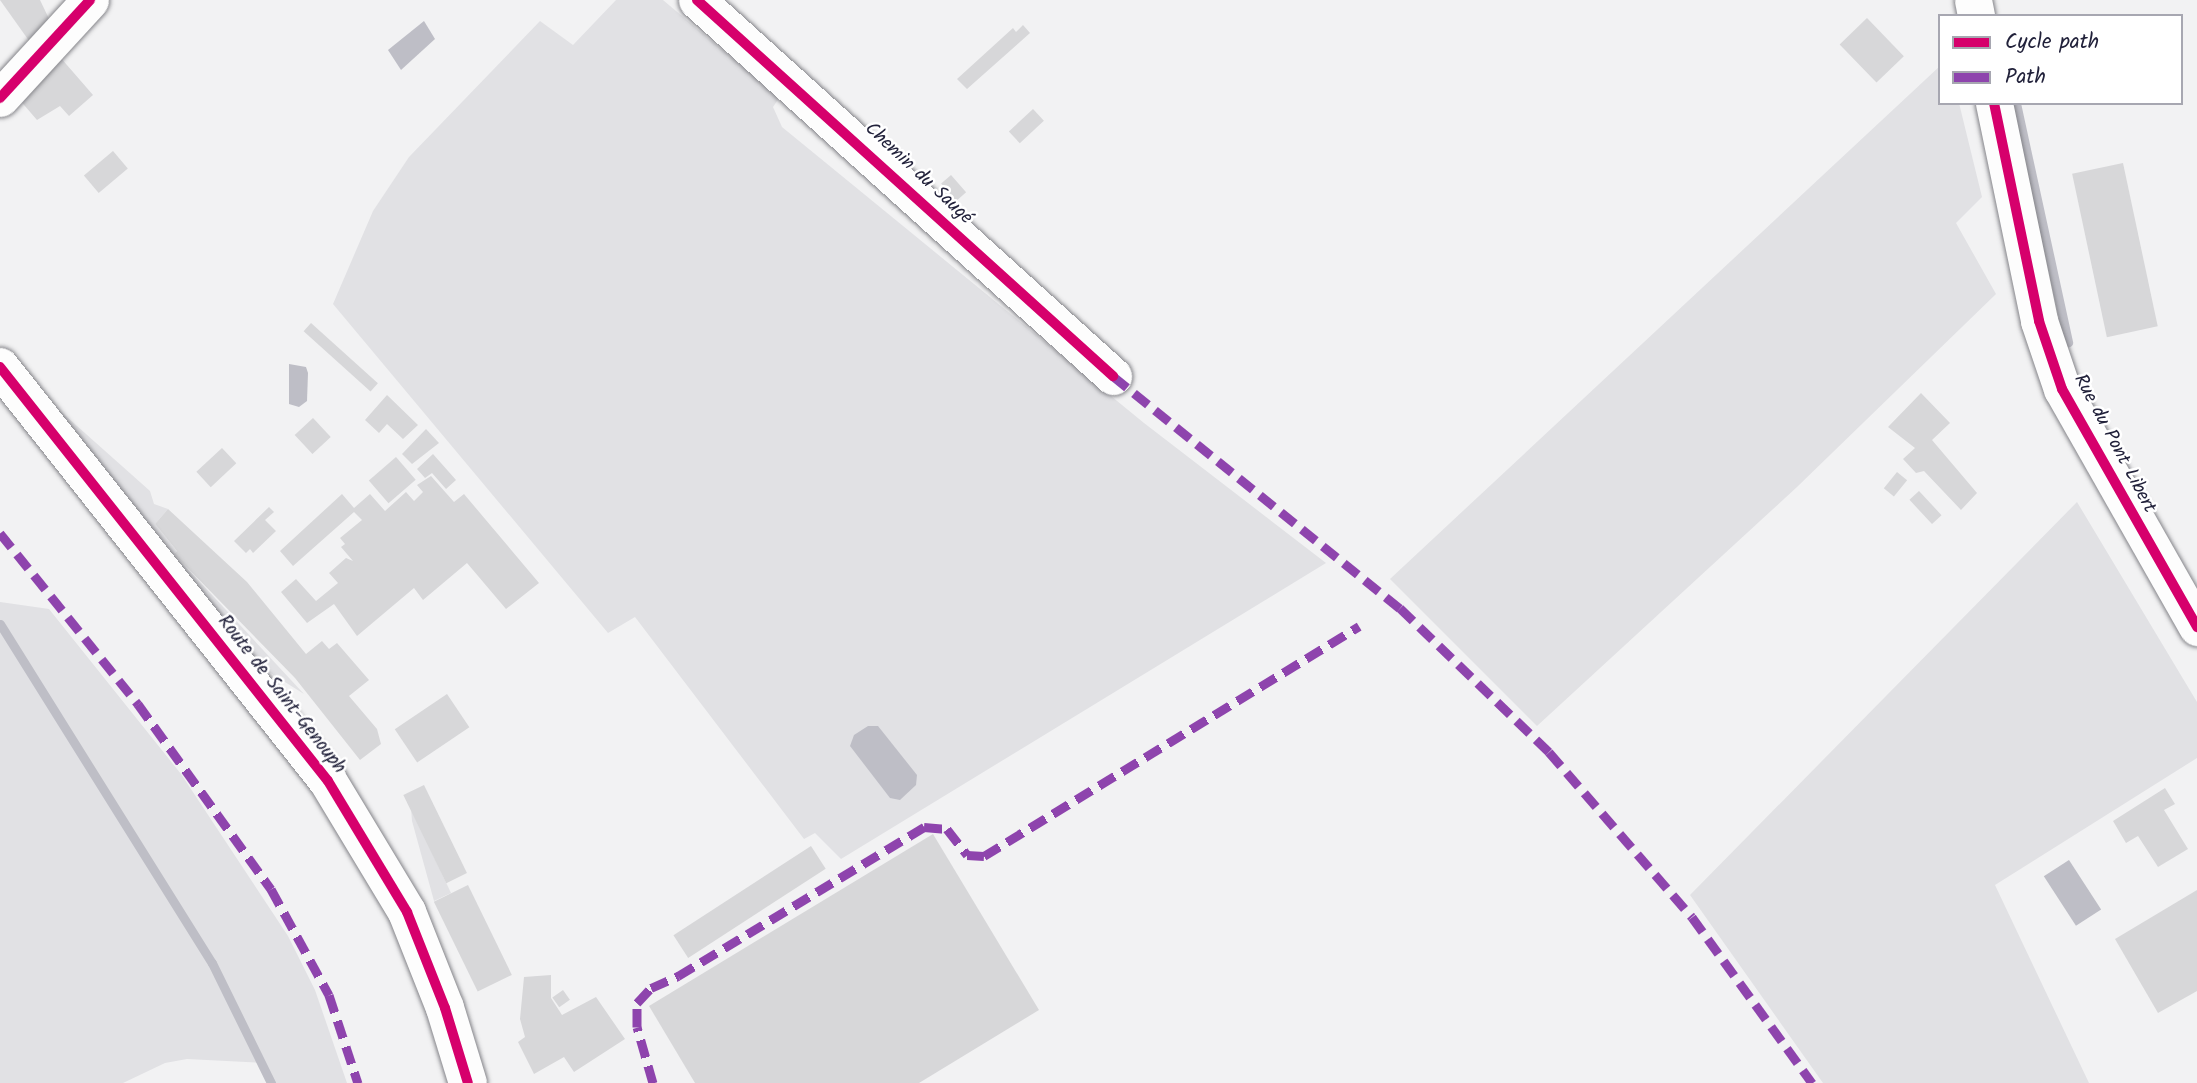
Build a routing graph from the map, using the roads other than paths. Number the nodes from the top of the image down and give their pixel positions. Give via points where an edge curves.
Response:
1 (90, 0) edge
2 (696, 0) edge
3 (0, 98) edge
4 (1994, 105) edge
5 (0, 367) edge
6 (1113, 376) dead end
7 (2197, 626) edge
8 (468, 1083) edge

1 - 3 street
2 - 6 street, Chemin du Saugé
4 - 7 street, Rue du Pont Libert via 2039,321 2062,389
5 - 8 street, Route de Saint-Genouph via 328,781 407,912 445,1008

